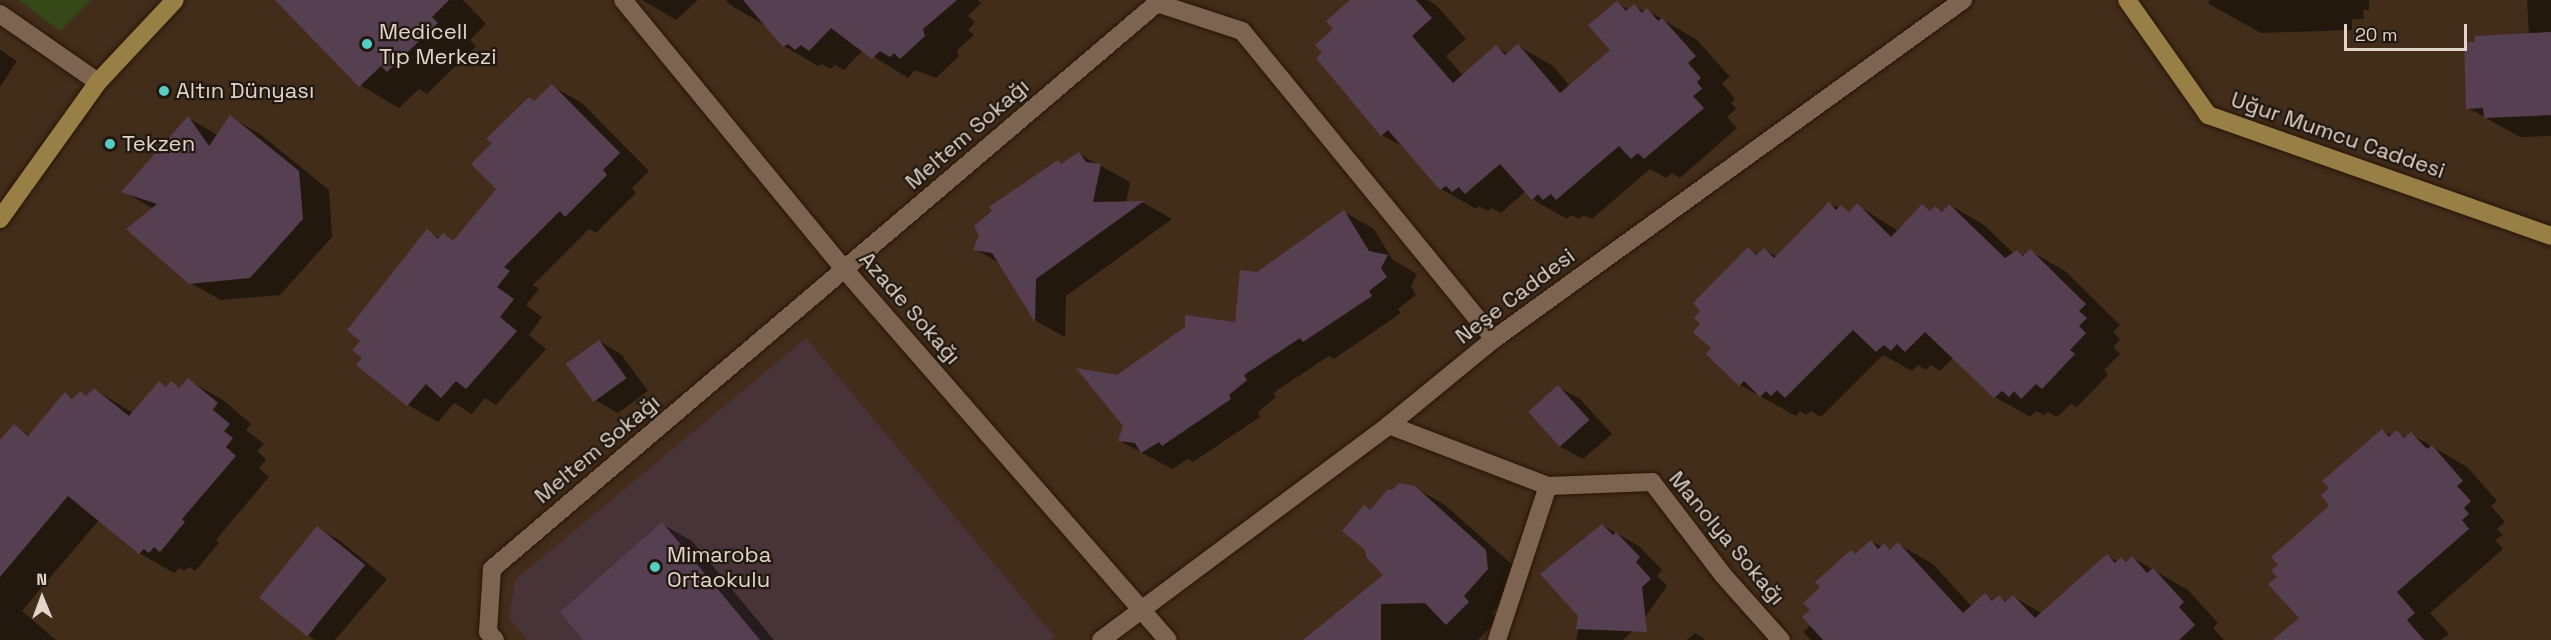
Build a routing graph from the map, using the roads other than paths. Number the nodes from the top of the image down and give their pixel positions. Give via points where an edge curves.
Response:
1 (175, 0) edge
2 (623, 0) edge
3 (1963, 0) edge
4 (2127, 0) edge
5 (0, 14) edge
6 (98, 82) junction
7 (0, 219) edge
8 (2551, 236) edge
9 (845, 270) junction
10 (1494, 339) junction
11 (1389, 425) junction
12 (1548, 486) junction
13 (1142, 610) junction
14 (495, 640) edge
15 (1101, 640) edge
16 (1168, 640) edge
17 (1497, 640) edge
18 (1781, 640) edge

1 - 6 main road
2 - 9 street, Azade Sokağı
3 - 10 street, Neşe Caddesi
4 - 8 main road, Uğur Mumcu Caddesi via 2208,115
5 - 6 street
6 - 7 main road
9 - 10 street, Meltem Sokağı via 1157,3 1242,31
9 - 13 street, Azade Sokağı
9 - 14 street, Meltem Sokağı via 492,569 488,632
10 - 11 street, Neşe Caddesi
11 - 12 street, Manolya Sokağı
11 - 13 street, Neşe Caddesi
12 - 17 street
12 - 18 street, Manolya Sokağı via 1652,482 1723,574
13 - 15 street, Neşe Caddesi
13 - 16 street, Azade Sokağı

